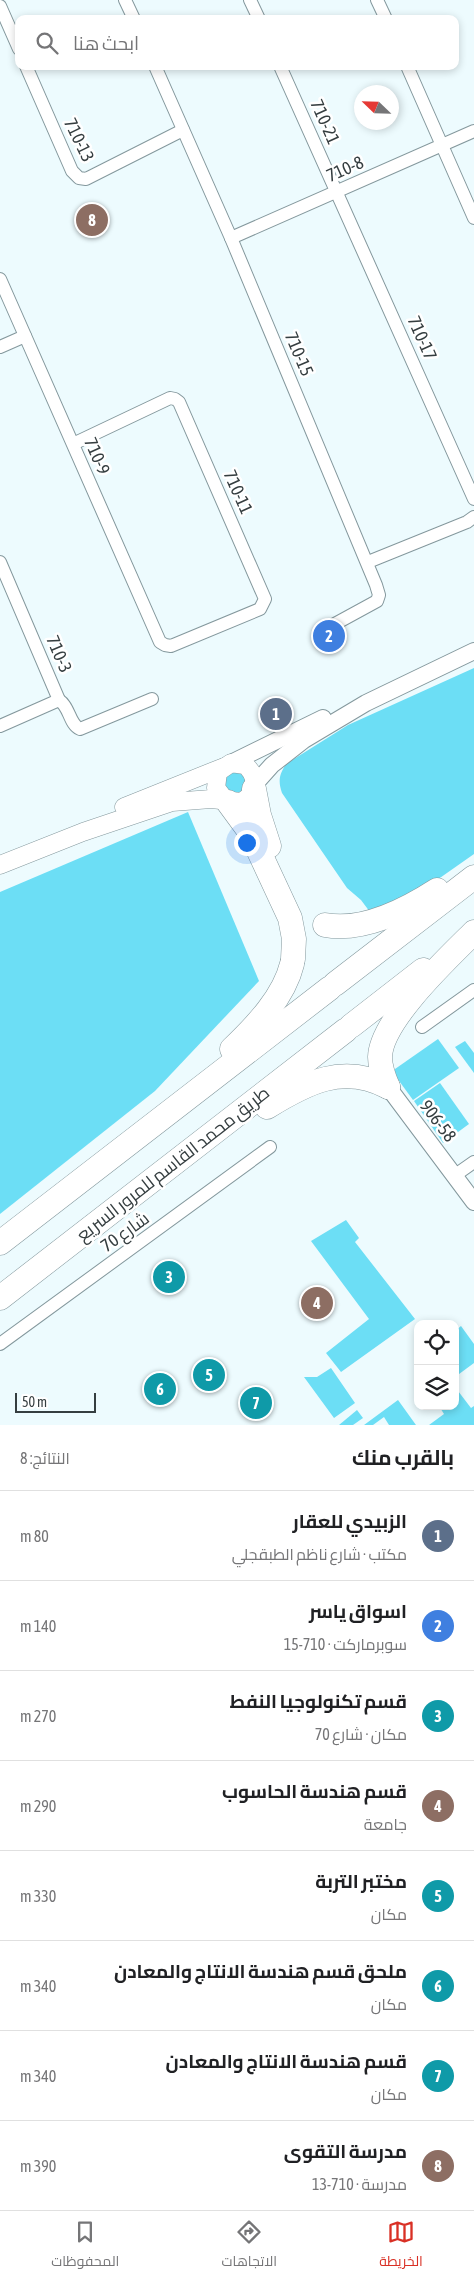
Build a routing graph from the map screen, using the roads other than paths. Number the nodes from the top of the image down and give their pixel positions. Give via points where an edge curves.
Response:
1 (125, 0) edge
2 (250, 0) edge
3 (377, 0) edge
4 (0, 6) edge
5 (132, 15) edge
6 (257, 15) edge
7 (384, 15) edge
8 (15, 40) edge
9 (28, 70) edge
10 (157, 70) edge
11 (282, 70) edge
12 (409, 70) edge
13 (183, 130) junction
14 (474, 131) edge
15 (443, 145) junction
16 (337, 191) junction
17 (474, 218) edge
18 (231, 238) junction
19 (0, 279) edge
20 (25, 336) junction
21 (0, 347) edge
22 (73, 444) junction
23 (474, 499) edge
24 (474, 517) edge
25 (0, 562) edge
26 (368, 562) junction
27 (322, 631) dead end
28 (165, 645) joint
29 (474, 651) edge
30 (152, 699) dead end
31 (59, 700) junction
32 (366, 704) junction
33 (0, 726) edge
34 (227, 765) junction
35 (255, 787) junction
36 (226, 801) junction
37 (83, 832) junction
38 (0, 865) edge
39 (474, 866) edge
40 (474, 877) edge
41 (474, 931) edge
42 (474, 990) edge
43 (422, 1028) dead end
44 (388, 1087) junction
45 (160, 1120) junction
46 (270, 1147) dead end
47 (185, 1156) junction
48 (474, 1162) edge
49 (454, 1176) junction
50 (474, 1202) edge
51 (0, 1243) edge
52 (0, 1298) edge
53 (0, 1344) edge

1 - 5 street
2 - 6 street
3 - 7 street
4 - 8 street
9 - 13 street, 710-13 via 72,171 79,178 86,179
10 - 13 street, 710-15
11 - 16 street, 710-21
12 - 15 street
13 - 18 street, 710-15
14 - 15 street, 710-8
15 - 16 street, 710-8
15 - 17 street
16 - 18 street, 710-8
16 - 23 street, 710-17
18 - 26 street, 710-15
19 - 20 street, 710-9
20 - 21 street
20 - 22 street, 710-9
22 - 28 street, 710-9 via 160,642
22 - 28 street, 710-11 via 170,398 179,402 265,598 260,610 171,646
24 - 26 street
25 - 31 street, 710-3
26 - 27 street, 710-15 via 378,599
29 - 32 street
30 - 31 street via 80,729 74,725 67,706
31 - 33 street, 710-3
32 - 34 street via 327,716
32 - 35 street via 291,749 272,765
34 - 35 main road via 245,765 251,770
34 - 36 main road via 218,772 215,780 216,788
34 - 37 main road via 133,803
35 - 36 main road via 251,795 241,802
35 - 39 highway via 266,840 292,897 305,913 322,923 349,927 379,918 414,903
36 - 37 main road via 198,799 172,802
36 - 45 highway via 250,832 290,918 294,939 292,961 282,989 252,1029
37 - 38 main road
40 - 45 highway
41 - 44 highway via 423,983 387,1034 380,1058
41 - 47 highway, طريق محمد القاسم للمرور السريع
42 - 43 street
44 - 47 highway via 373,1079 332,1076 284,1096
44 - 49 street, 906-58
45 - 51 highway
46 - 53 street, شارع 70
47 - 52 highway, طريق محمد القاسم للمرور السريع
48 - 49 street
49 - 50 street, 906-58

